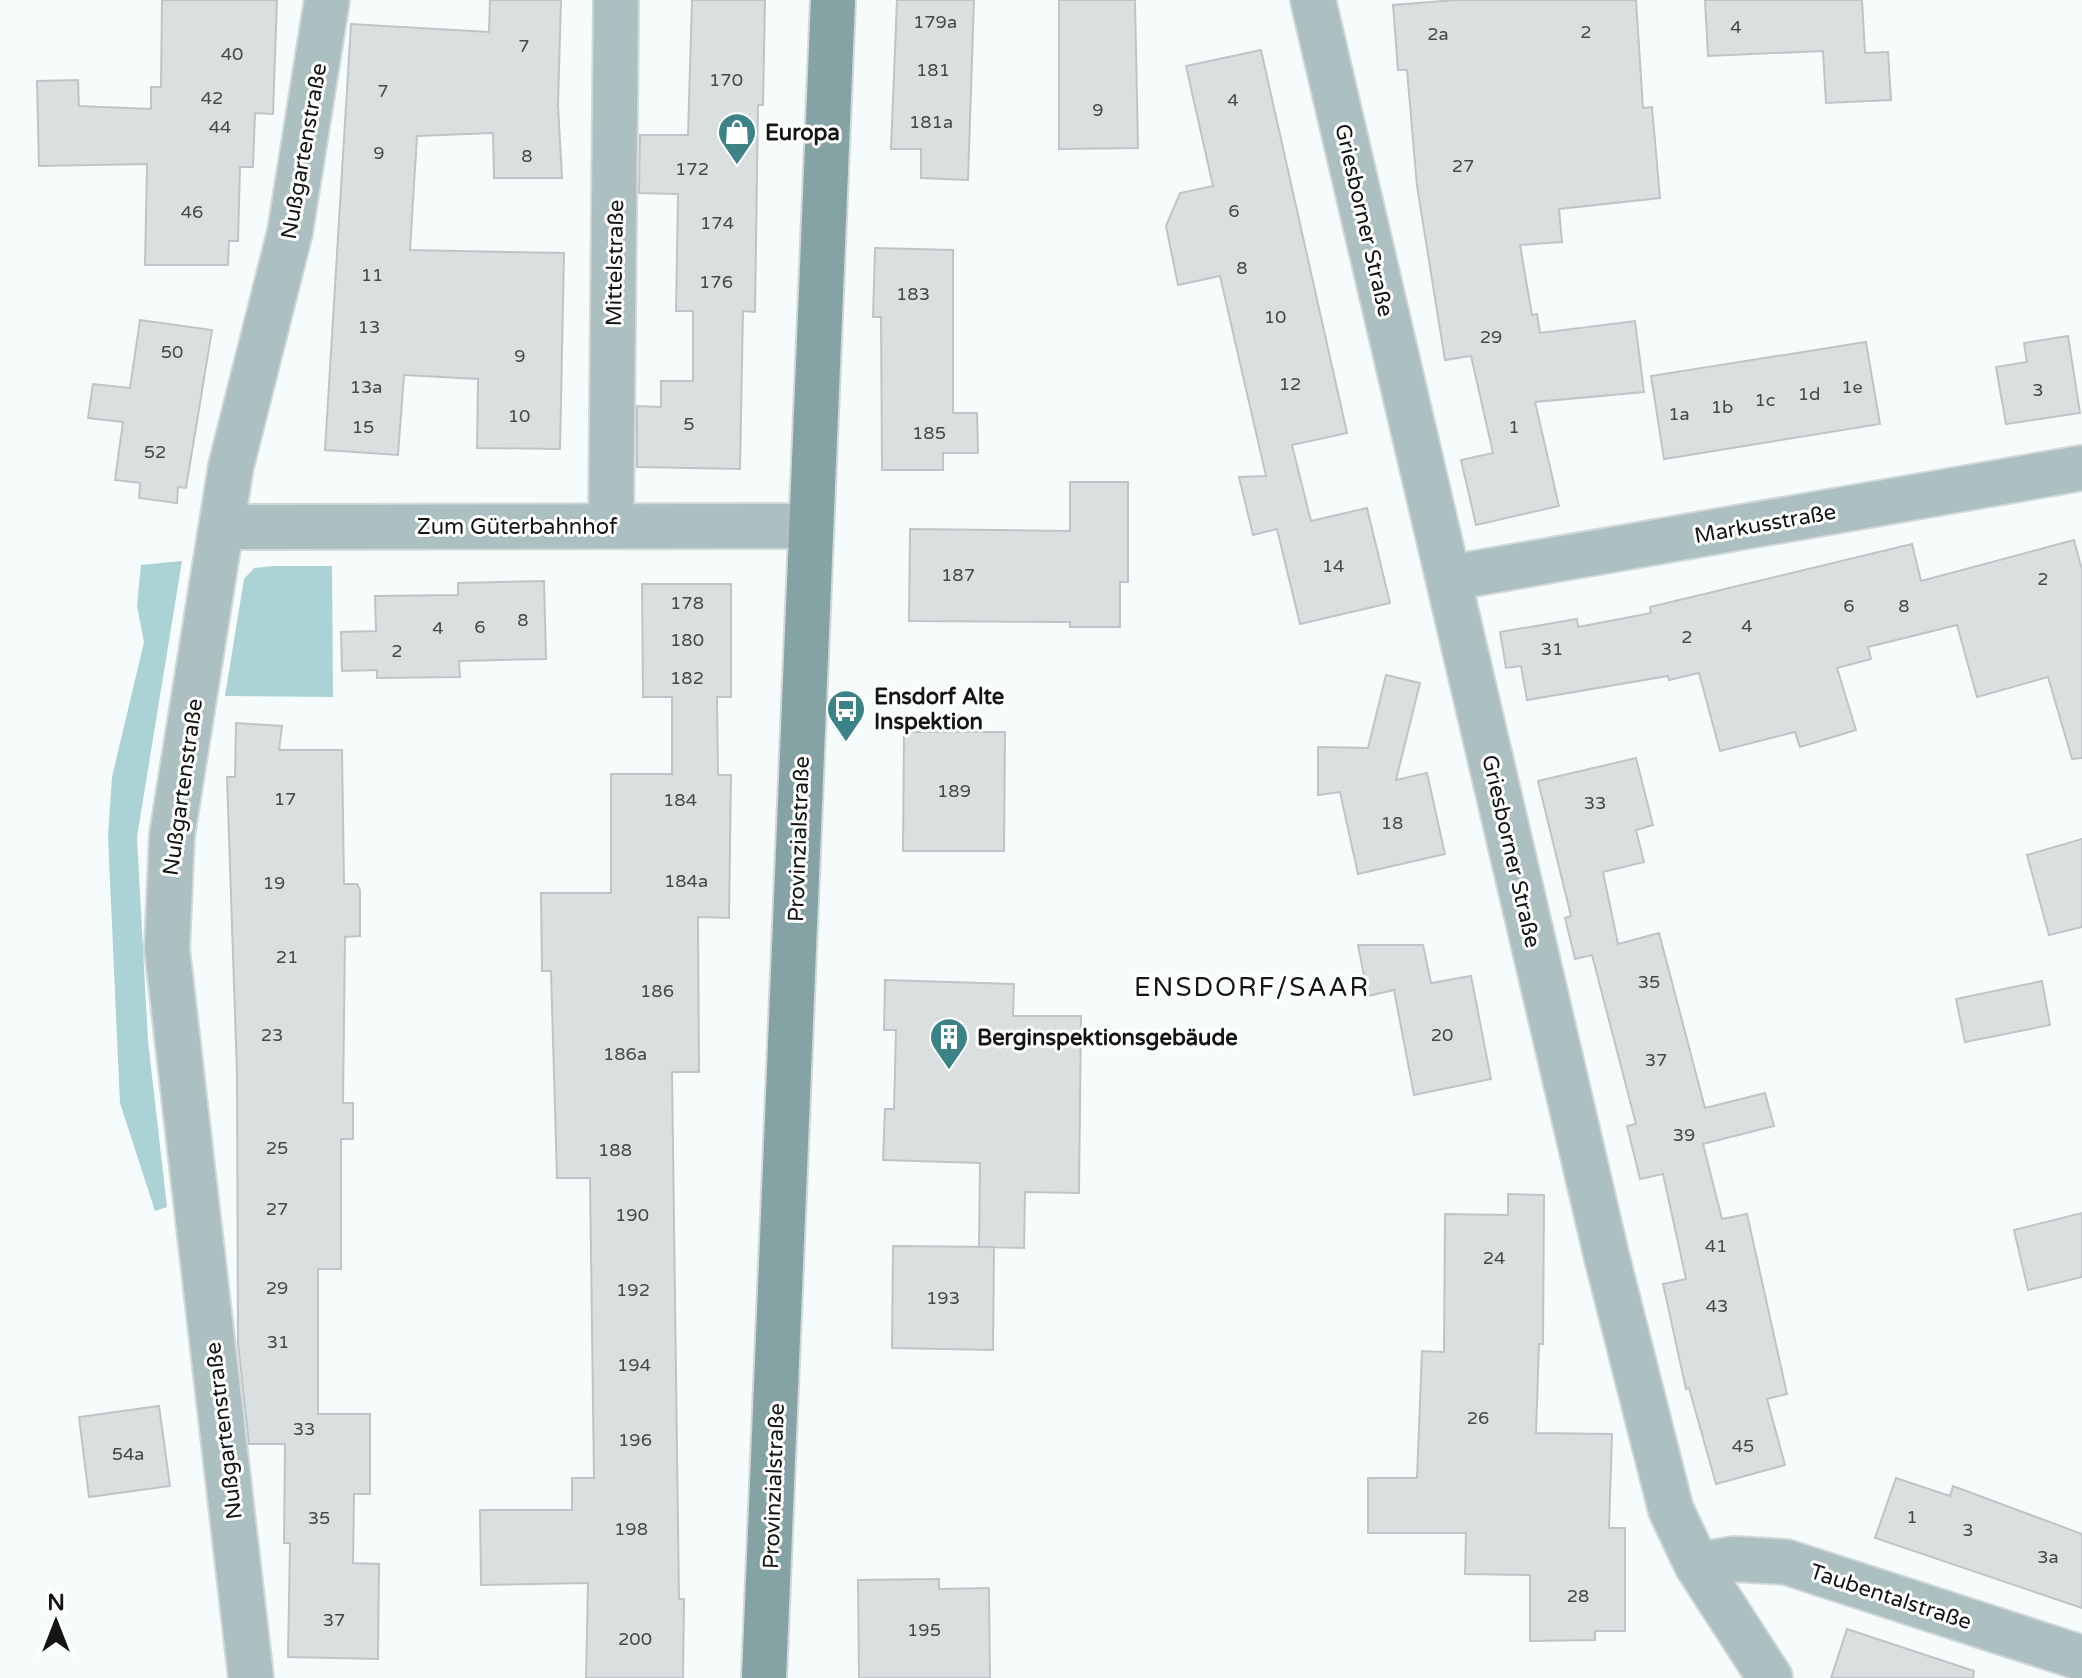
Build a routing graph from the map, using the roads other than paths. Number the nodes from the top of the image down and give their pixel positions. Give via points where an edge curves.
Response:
1 (327, 0) edge
2 (616, 0) edge
3 (833, 0) edge
4 (1313, 0) edge
5 (2082, 468) edge
6 (611, 526) junction
7 (810, 526) junction
8 (223, 527) junction
9 (1449, 578) junction
10 (1697, 1565) junction
11 (2082, 1658) edge
12 (251, 1678) edge
13 (764, 1678) edge
14 (1770, 1678) edge

1 - 8 street, Nußgartenstraße via 290,232 231,466
2 - 6 street, Mittelstraße
3 - 7 main road, Provinzialstraße
4 - 9 street, Griesborner Straße
5 - 9 street, Markusstraße
6 - 7 street, Zum Güterbahnhof
6 - 8 street, Zum Güterbahnhof
7 - 13 main road, Provinzialstraße
8 - 12 street, Nußgartenstraße via 172,835 167,949
9 - 10 street, Griesborner Straße via 1646,1417 1671,1510
10 - 11 street, Taubentalstraße via 1734,1559 1786,1562
10 - 14 street, Griesborner Straße

